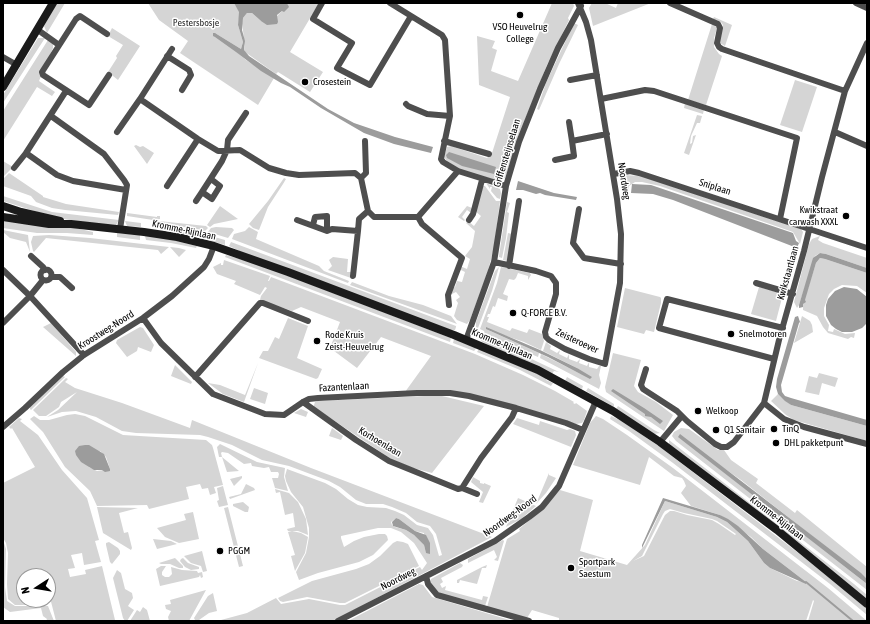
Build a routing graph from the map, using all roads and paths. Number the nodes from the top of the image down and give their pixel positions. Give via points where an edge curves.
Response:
1 (54, 3) edge
2 (322, 3) edge
3 (390, 3) edge
4 (670, 3) edge
5 (856, 3) edge
6 (580, 5) edge
7 (867, 8) edge
8 (411, 16) junction
9 (38, 30) junction
10 (107, 34) dead end
11 (867, 43) edge
12 (60, 45) junction
13 (172, 48) dead end
14 (167, 56) junction
15 (3, 57) edge
16 (17, 65) junction
17 (109, 75) dead end
18 (596, 75) junction
19 (6, 76) edge
20 (570, 80) dead end
21 (3, 87) edge
22 (182, 90) dead end
23 (66, 91) junction
24 (845, 91) junction
25 (600, 98) junction
26 (140, 99) junction
27 (406, 104) dead end
28 (246, 113) dead end
29 (50, 116) junction
30 (450, 116) junction
31 (568, 122) dead end
32 (118, 132) dead end
33 (835, 132) junction
34 (607, 134) junction
35 (198, 139) junction
36 (444, 140) junction
37 (572, 141) junction
38 (365, 142) dead end
39 (867, 146) edge
40 (227, 150) junction
41 (26, 153) junction
42 (489, 154) dead end
43 (555, 160) dead end
44 (14, 168) dead end
45 (458, 172) junction
46 (614, 174) junction
47 (361, 178) junction
48 (211, 179) junction
49 (482, 180) junction
50 (167, 186) dead end
51 (506, 186) junction
52 (126, 187) junction
53 (202, 192) junction
54 (196, 201) dead end
55 (519, 201) dead end
56 (3, 206) edge
57 (579, 209) dead end
58 (368, 211) junction
59 (20, 216) junction
60 (418, 216) junction
61 (3, 217) edge
62 (780, 219) junction
63 (297, 220) dead end
64 (468, 220) dead end
65 (313, 225) junction
66 (120, 229) junction
67 (810, 230) junction
68 (327, 231) junction
69 (358, 231) junction
70 (214, 246) junction
71 (867, 248) edge
72 (31, 256) dead end
73 (494, 262) junction
74 (621, 264) junction
75 (509, 266) junction
76 (3, 270) edge
77 (45, 270) junction
78 (353, 276) dead end
79 (52, 277) junction
80 (43, 280) junction
81 (756, 283) dead end
82 (72, 288) dead end
83 (793, 294) junction
84 (30, 296) junction
85 (449, 305) dead end
86 (143, 318) junction
87 (308, 321) dead end
88 (3, 323) edge
89 (783, 328) junction
90 (466, 340) junction
91 (84, 355) junction
92 (774, 359) junction
93 (605, 364) joint
94 (646, 370) dead end
95 (195, 377) junction
96 (596, 401) junction
97 (303, 402) junction
98 (764, 403) junction
99 (516, 408) junction
100 (681, 417) junction
101 (3, 427) edge
102 (582, 430) junction
103 (660, 442) junction
104 (867, 444) edge
105 (462, 488) junction
106 (477, 494) dead end
107 (426, 576) junction
108 (867, 604) edge
109 (338, 621) edge
110 (529, 621) edge

1 - 9 street
2 - 8 street via 313,19 352,42 337,68 370,85
3 - 8 street
4 - 24 street via 718,24 719,47
5 - 7 street
6 - 18 street, Noordweg via 591,40
6 - 51 street, Griffensteijnselaan via 540,89 519,142
8 - 30 street via 442,35 445,40
9 - 12 street
9 - 16 street
10 - 12 street via 80,16
11 - 24 street, Kwikstaartlaan
12 - 23 street via 42,72
13 - 14 street
14 - 22 street via 189,70 191,75
14 - 26 street
15 - 16 street
16 - 19 street
17 - 23 street via 89,105
18 - 20 street
18 - 25 street, Noordweg
19 - 21 street
23 - 29 street
24 - 33 street, Kwikstaartlaan
25 - 34 street, Noordweg
25 - 62 street via 649,90 797,138
26 - 32 street
26 - 35 street
27 - 30 street via 427,114
28 - 40 street via 228,140
29 - 41 street
29 - 52 street via 104,154
30 - 36 street
31 - 37 street
33 - 39 street
33 - 67 street, Kwikstaartlaan
34 - 37 street
34 - 46 street, Noordweg
35 - 40 street via 218,150
35 - 50 street
36 - 42 street
36 - 45 street via 441,159
37 - 43 street via 574,156
38 - 47 street via 366,173
40 - 47 street via 240,150 269,168 286,173 355,173
40 - 48 street
41 - 44 street
41 - 52 street via 58,175 73,181
45 - 49 street
45 - 60 street
46 - 62 street, Sniplaan via 639,173
46 - 74 street, Noordweg via 621,234
47 - 58 street
48 - 53 street
48 - 53 street via 220,186 212,199
49 - 51 street
49 - 64 street via 473,214
51 - 73 street, Griffensteijnselaan
52 - 66 street
53 - 54 street
55 - 75 street
56 - 59 street, Kromme-Rijnlaan
57 - 74 street via 573,243 584,258
58 - 60 street via 374,217
58 - 69 street via 359,219
59 - 61 street, Kromme-Rijnlaan
59 - 66 street, Kromme-Rijnlaan
60 - 85 street via 422,224 462,258 448,294
62 - 67 street, Sniplaan
63 - 65 street
65 - 68 street
65 - 68 street via 315,217 327,216
66 - 70 street, Kromme-Rijnlaan via 177,237
67 - 71 street, Sniplaan
67 - 83 street, Kwikstaartlaan
68 - 69 street
69 - 78 street
70 - 86 street, Kroostweg-Noord via 204,267
70 - 90 street, Kromme-Rijnlaan
72 - 77 street
73 - 75 street
73 - 90 street, Griffensteijnselaan
74 - 93 street, Noordweg via 620,283
75 - 93 street, Zeisteroever via 551,276 556,283 556,294 545,332 546,337 589,359
76 - 84 street
77 - 79 street via 50,271
77 - 80 street via 41,275
79 - 80 street via 48,281
79 - 82 street via 60,277
80 - 84 street
81 - 83 street
83 - 89 street, Kwikstaartlaan
84 - 88 street
84 - 91 street
86 - 91 street, Kroostweg-Noord
86 - 95 street, Fazantenlaan via 161,343
87 - 95 street via 260,303
89 - 92 street, Kwikstaartlaan
89 - 92 street via 666,299 659,328
90 - 96 street, Kromme-Rijnlaan via 538,370
91 - 101 street, Kroostweg-Noord
92 - 98 street, Kwikstaartlaan
94 - 100 street via 641,385 643,389
95 - 97 street, Fazantenlaan via 213,394 266,414 284,416
96 - 102 street, Noordweg-Noord
96 - 103 street, Kromme-Rijnlaan
97 - 99 street, Fazantenlaan via 318,398 450,393
97 - 105 street, Korhoenlaan via 389,461 458,489
98 - 100 street via 734,442 727,447 715,444
98 - 104 street via 791,422
99 - 102 street, Fazantenlaan
99 - 105 street
100 - 103 street
102 - 107 street, Noordweg-Noord via 559,486 542,506 494,541
103 - 108 street, Kromme-Rijnlaan via 777,530
105 - 106 street, Korhoenlaan
107 - 109 street, Noordweg
107 - 110 street, Noordweg via 428,584 437,595

